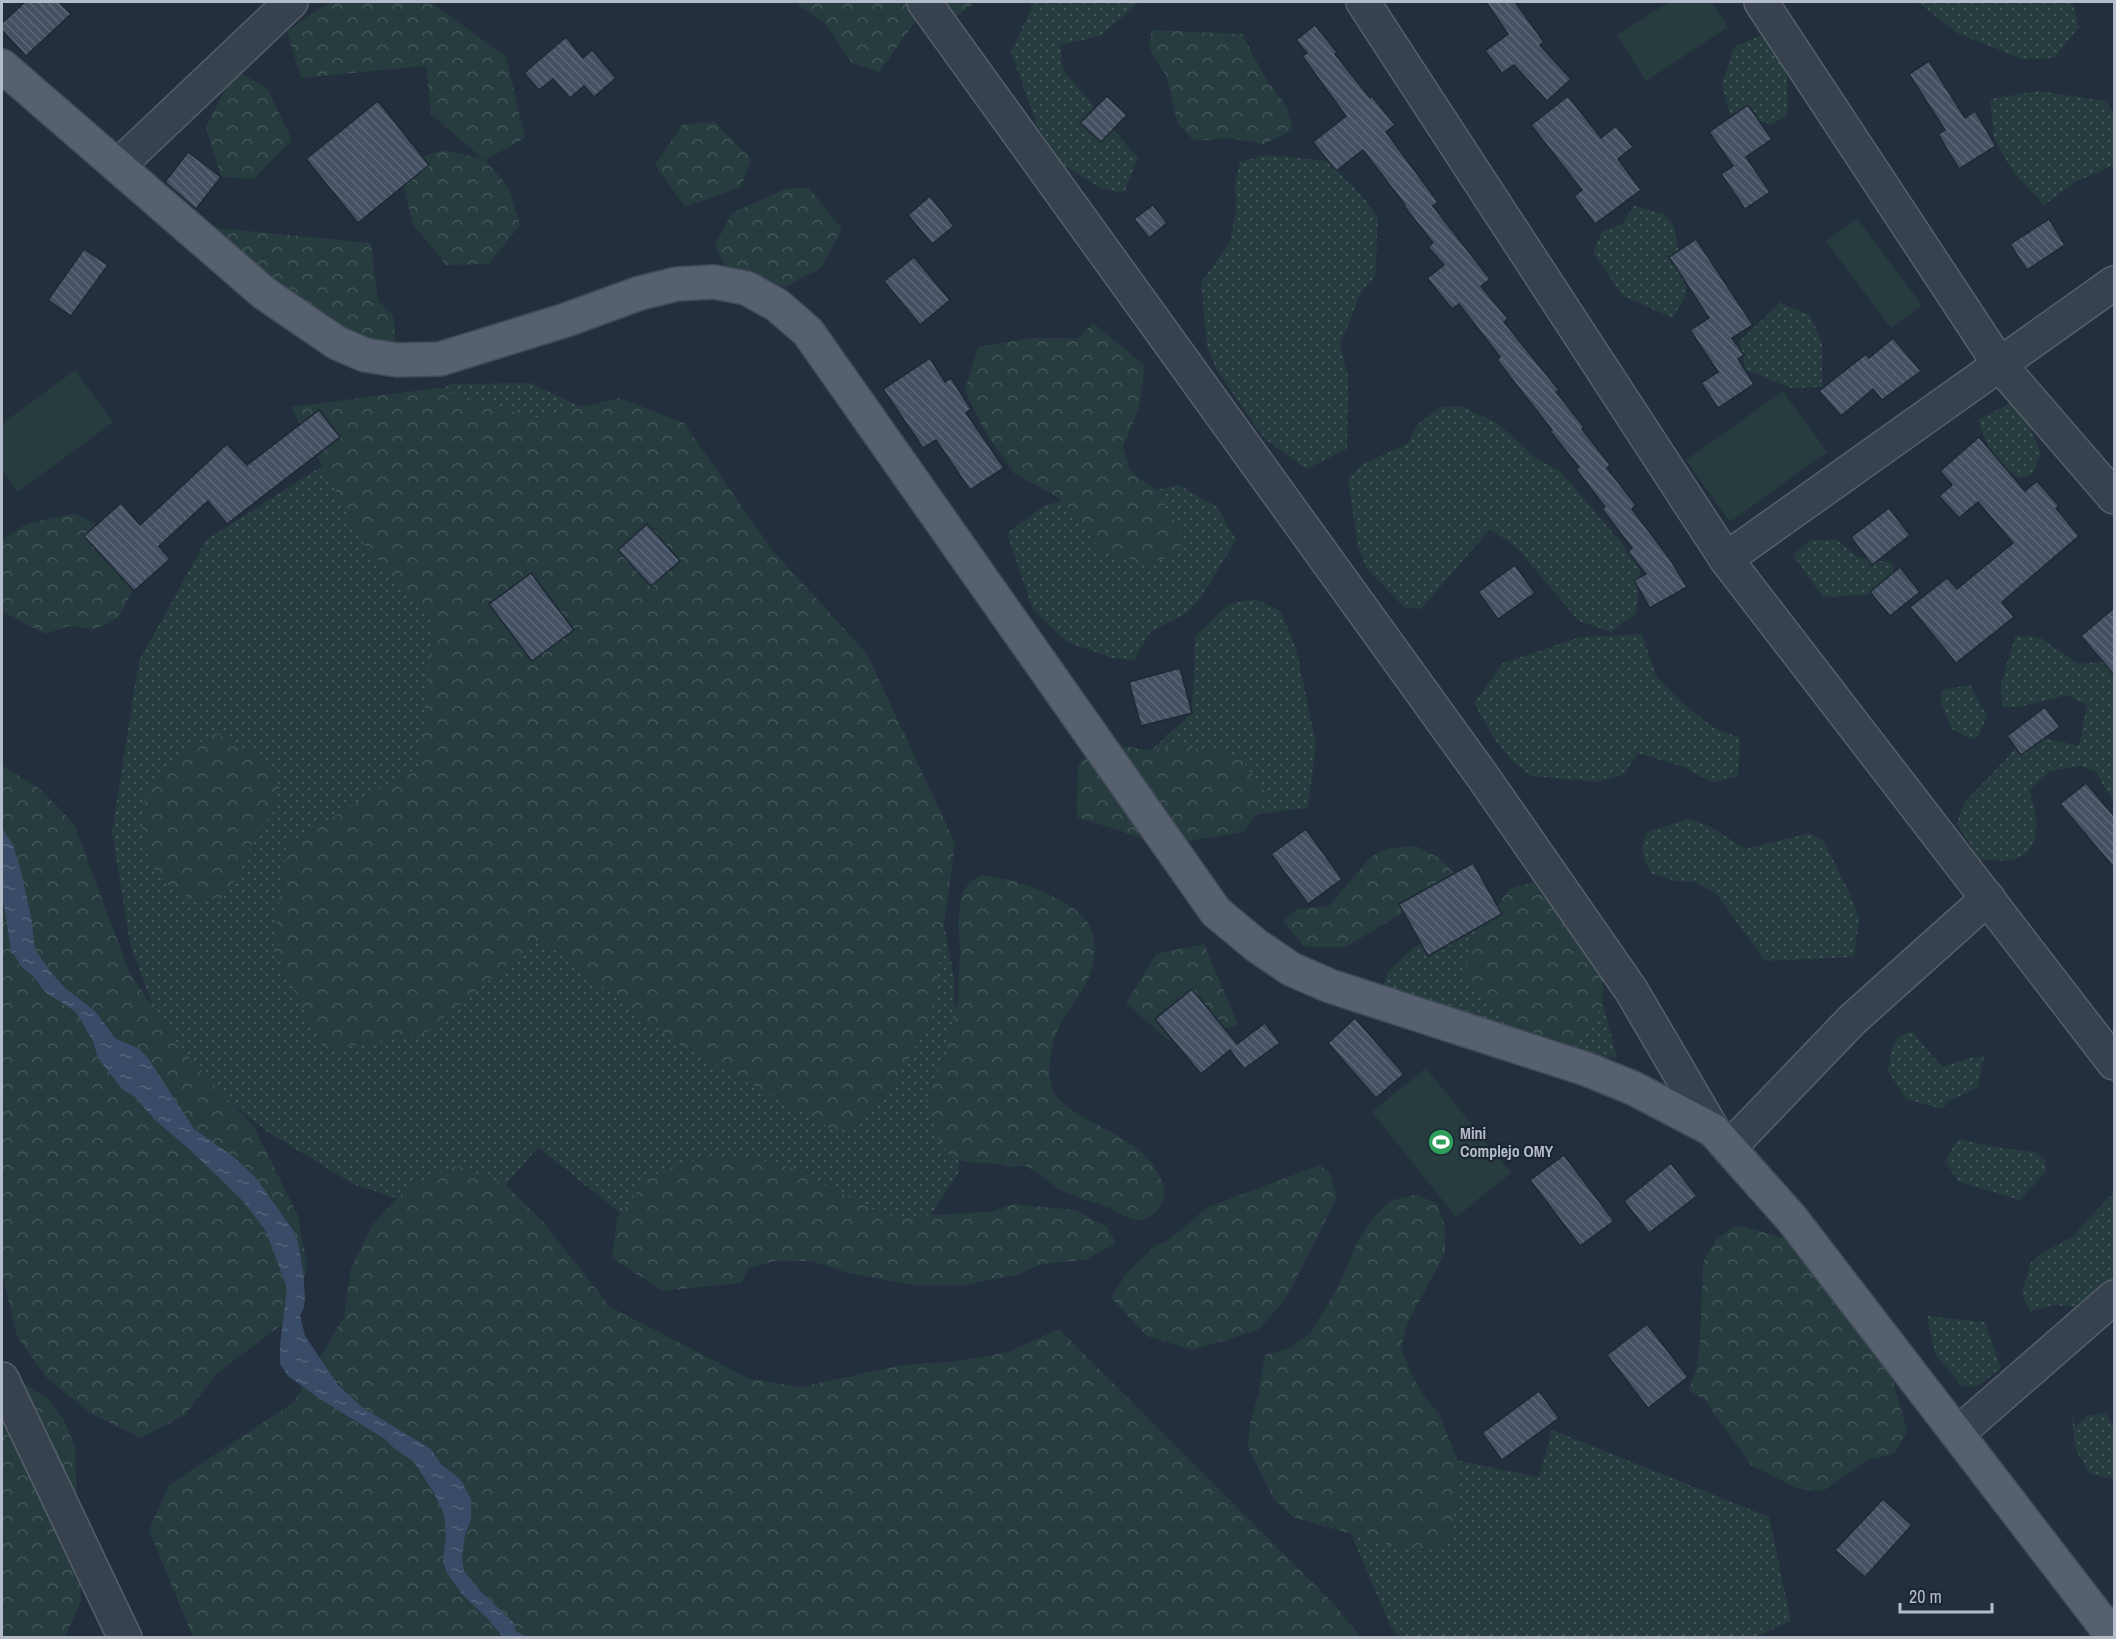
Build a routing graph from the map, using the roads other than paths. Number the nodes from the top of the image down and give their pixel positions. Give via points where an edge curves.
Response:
1 (291, 2) edge
2 (924, 2) edge
3 (1363, 2) edge
4 (1761, 2) edge
5 (2, 66) edge
6 (118, 166) junction
7 (2115, 283) edge
8 (2000, 365) junction
9 (2115, 497) edge
10 (1726, 559) junction
11 (1988, 898) junction
12 (2115, 1063) edge
13 (1721, 1139) junction
14 (2115, 1297) edge
15 (2, 1379) edge
16 (1957, 1434) junction
17 (125, 1638) edge
18 (2114, 1638) edge

1 - 6 street
2 - 13 street via 1481,774 1631,990
3 - 10 street
4 - 8 street
5 - 6 main road
6 - 13 main road via 264,293 337,343 365,355 397,360 440,359 677,284 714,282 746,288 777,305 808,332 1216,912 1291,969 1330,987 1586,1069 1633,1088
7 - 8 street
8 - 9 street
8 - 10 street
10 - 11 street
11 - 12 street
11 - 13 street
13 - 16 main road via 1792,1219
14 - 16 street
15 - 17 street
16 - 18 main road

